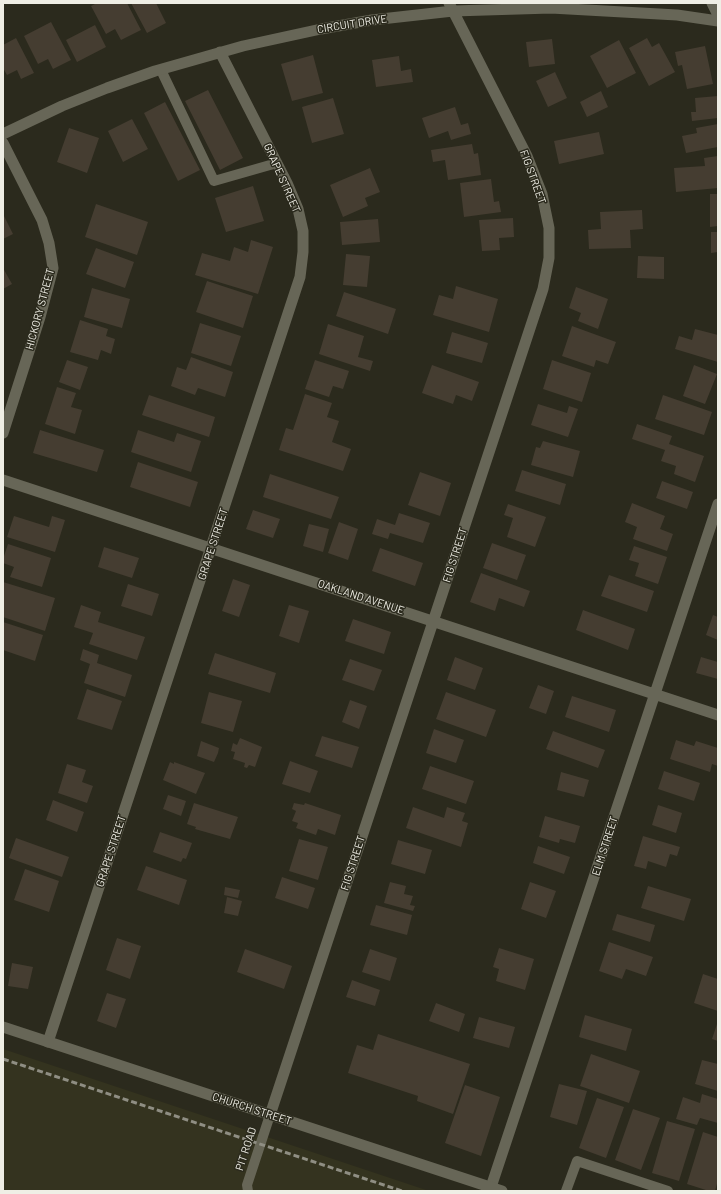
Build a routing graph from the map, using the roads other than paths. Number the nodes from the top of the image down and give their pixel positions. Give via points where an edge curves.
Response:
1 (712, 3) edge
2 (451, 7) edge
3 (718, 15) edge
4 (718, 21) edge
5 (220, 52) junction
6 (161, 70) junction
7 (3, 134) edge
8 (3, 143) edge
9 (277, 163) junction
10 (3, 433) edge
11 (3, 480) edge
12 (718, 504) edge
13 (212, 548) junction
14 (433, 622) junction
15 (655, 695) junction
16 (718, 715) edge
17 (3, 1027) edge
18 (48, 1042) junction
19 (270, 1115) junction
20 (491, 1187) junction
21 (248, 1191) edge
22 (502, 1191) edge
23 (566, 1191) edge
24 (668, 1191) edge

1 - 3 street
2 - 4 street, CIRCUIT DRIVE via 551,8 677,15
2 - 5 street, CIRCUIT DRIVE via 321,29
2 - 14 street, FIG STREET via 527,156 542,194 549,228 549,258 543,289
5 - 6 street, CIRCUIT DRIVE
5 - 9 street, GRAPE STREET
6 - 7 street, CIRCUIT DRIVE via 107,88
6 - 9 lane via 214,182
8 - 10 street, HICKORY STREET via 42,220 53,268 40,318
9 - 13 street, GRAPE STREET via 298,209 303,231 300,277
11 - 13 street, OAKLAND AVENUE
12 - 15 street, ELM STREET
13 - 14 street, OAKLAND AVENUE
13 - 18 street, GRAPE STREET
14 - 15 street, OAKLAND AVENUE
14 - 19 street, FIG STREET
15 - 16 street, OAKLAND AVENUE
15 - 20 street, ELM STREET
17 - 18 street, CHURCH STREET
18 - 19 street, CHURCH STREET
19 - 20 street, CHURCH STREET
19 - 21 lane, PIT ROAD via 247,1185
20 - 22 street, CHURCH STREET
23 - 24 lane via 577,1161

